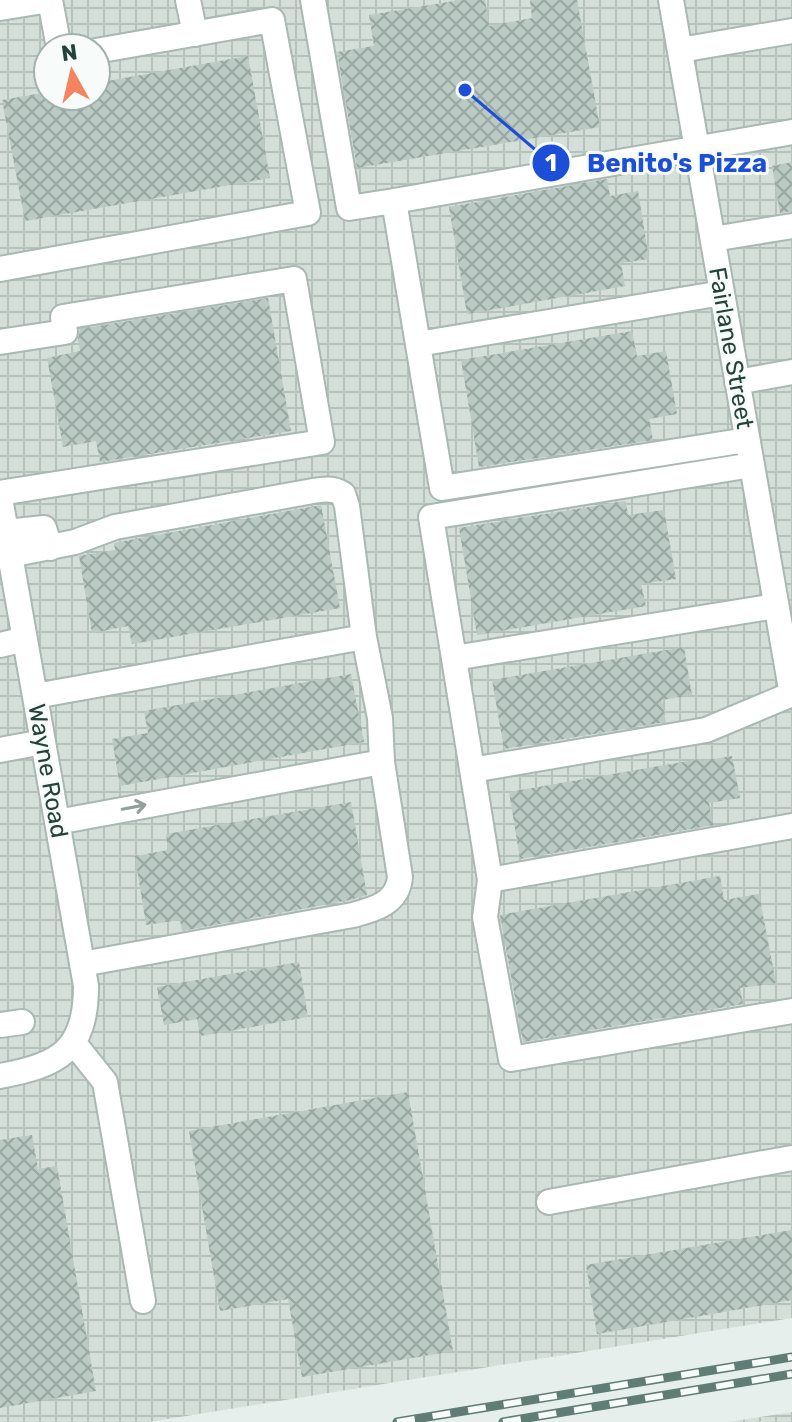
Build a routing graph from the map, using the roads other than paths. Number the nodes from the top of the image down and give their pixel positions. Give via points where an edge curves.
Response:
1 (50, 0) edge
2 (188, 0) edge
3 (313, 0) edge
4 (671, 0) edge
5 (0, 8) edge
6 (792, 31) edge
7 (56, 32) edge
8 (195, 34) junction
9 (112, 48) edge
10 (680, 50) junction
11 (792, 132) edge
12 (697, 149) junction
13 (394, 201) junction
14 (792, 226) edge
15 (713, 239) junction
16 (0, 269) edge
17 (722, 293) junction
18 (0, 342) edge
19 (418, 344) junction
20 (792, 372) edge
21 (737, 382) junction
22 (747, 440) junction
23 (752, 465) junction
24 (0, 496) edge
25 (6, 544) edge
26 (780, 589) edge
27 (364, 637) junction
28 (25, 639) junction
29 (0, 645) edge
30 (454, 658) junction
31 (792, 695) edge
32 (35, 696) junction
33 (43, 742) junction
34 (0, 750) edge
35 (382, 762) junction
36 (472, 770) junction
37 (57, 822) junction
38 (792, 826) edge
39 (490, 880) junction
40 (82, 964) junction
41 (792, 1011) edge
42 (73, 1042) junction
43 (0, 1076) edge
44 (792, 1158) edge
45 (549, 1202) dead end
46 (143, 1301) dead end

1 - 5 street
1 - 7 street
2 - 8 street
3 - 13 street via 349,208
4 - 10 street, Fairlane Street
6 - 10 street
8 - 9 street
8 - 16 street via 272,20 308,213
10 - 12 street, Fairlane Street
11 - 12 street
12 - 13 street
12 - 15 street, Fairlane Street
13 - 19 street
14 - 15 street
15 - 17 street, Fairlane Street
17 - 19 street
17 - 21 street, Fairlane Street
18 - 24 street via 65,332 63,317 294,279 322,442
19 - 22 street via 442,488
20 - 21 street
21 - 22 street, Fairlane Street
22 - 23 street, Fairlane Street
23 - 26 street, Fairlane Street
23 - 30 street via 431,517
24 - 25 street, Wayne Road
25 - 27 street via 50,548 115,527 332,489 346,499
25 - 28 street, Wayne Road
26 - 30 street
26 - 31 street, Fairlane Street
27 - 32 street
27 - 35 street via 380,718
28 - 29 street
28 - 32 street, Wayne Road
30 - 36 street
31 - 36 street via 706,730
32 - 33 street, Wayne Road
33 - 34 street
33 - 37 street, Wayne Road
37 -> 35 street
35 - 40 street via 400,877 387,902 353,915
36 - 39 street
37 - 40 street, Wayne Road
38 - 39 street
39 - 41 street via 485,917 511,1059
40 - 42 street, Wayne Road via 86,1012
42 - 43 street via 45,1065
42 - 46 street via 105,1082
44 - 45 street

